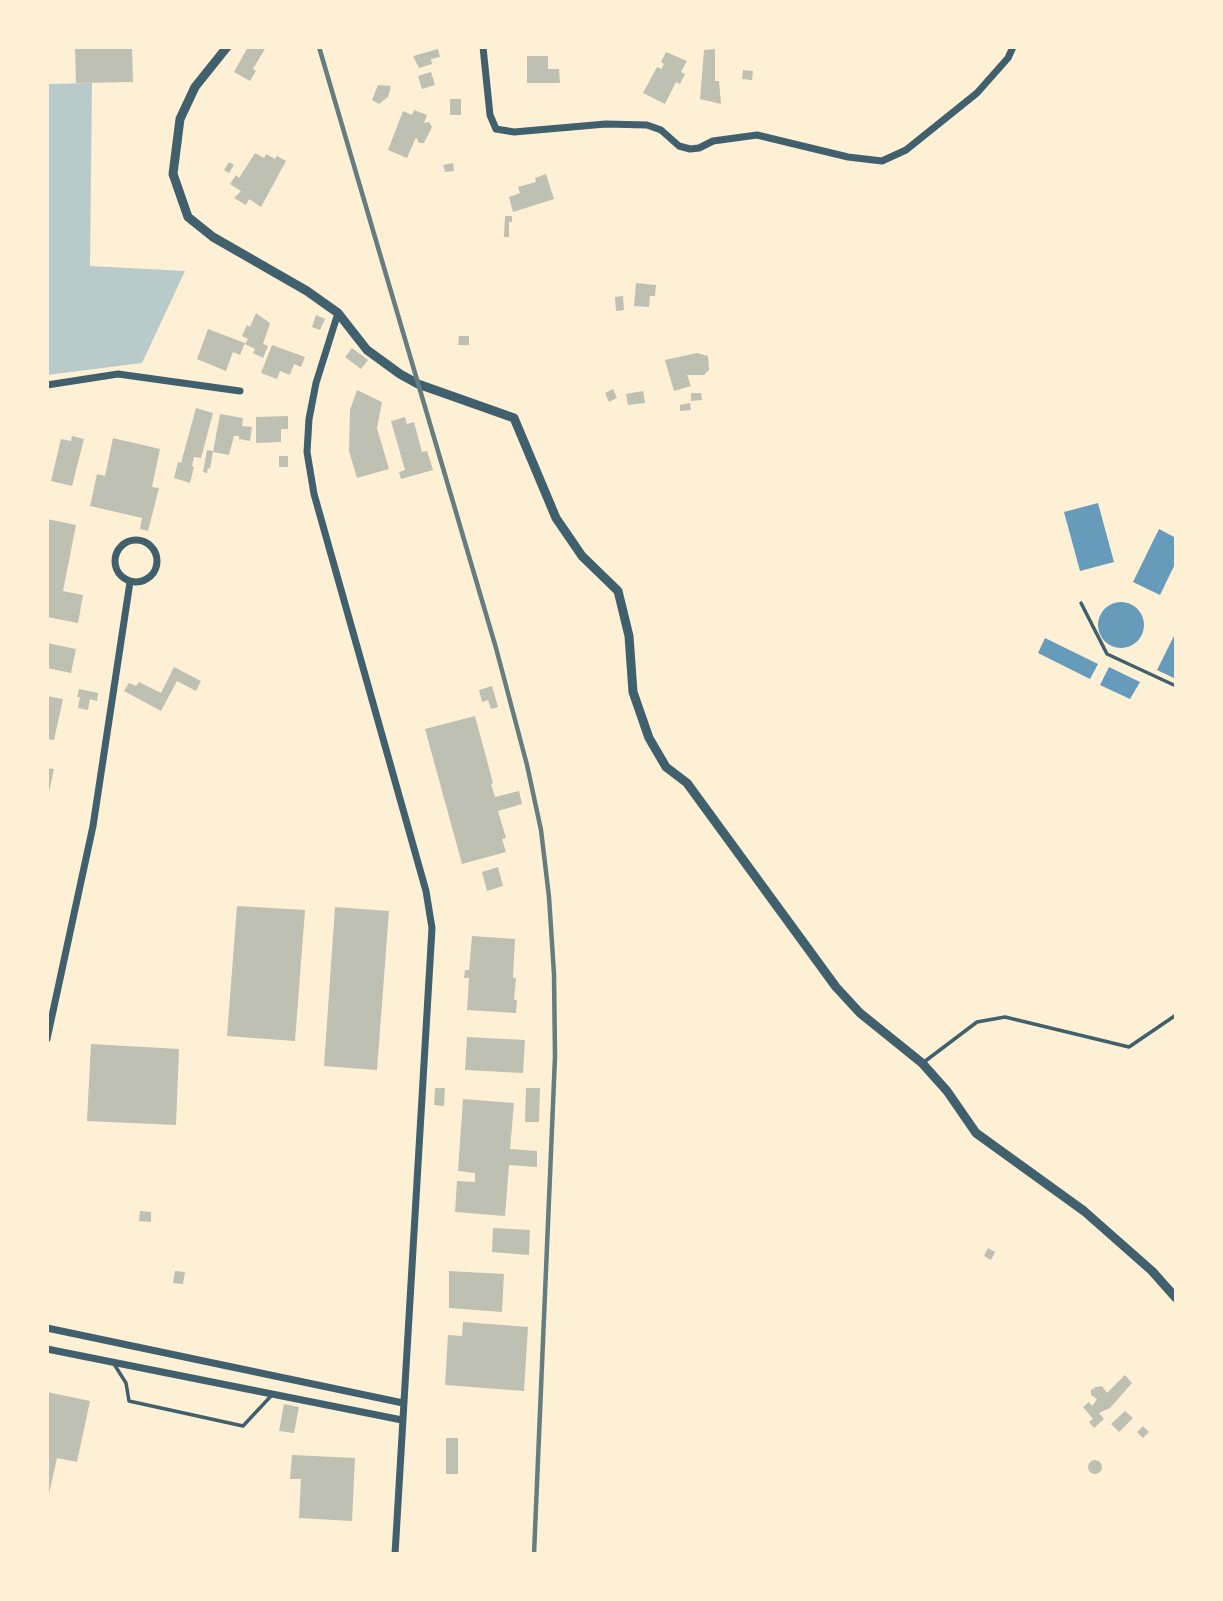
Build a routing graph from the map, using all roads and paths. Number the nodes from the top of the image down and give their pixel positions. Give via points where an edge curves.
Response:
1 (227, 47) edge
2 (483, 47) edge
3 (1013, 47) edge
4 (338, 313) junction
5 (47, 384) edge
6 (240, 391) dead end
7 (130, 582) junction
8 (1081, 603) dead end
9 (1176, 686) edge
10 (1176, 1015) edge
11 (47, 1039) edge
12 (922, 1063) junction
13 (1176, 1298) edge
14 (47, 1328) edge
15 (47, 1349) edge
16 (113, 1362) junction
17 (273, 1394) junction
18 (403, 1403) junction
19 (402, 1420) junction
20 (395, 1554) edge

1 - 4 street via 195,87 180,119 173,174 188,217 212,237
2 - 3 street via 490,115 496,129 648,125 690,149 757,135 883,161 906,150 977,93
4 - 12 street via 367,350 400,374 514,418 556,519 582,556 618,591 629,636 633,692 649,738 666,767 687,783 836,987 860,1013
4 - 18 street via 316,383 307,452 314,494 426,891 432,929
5 - 6 street via 118,374
7 - 7 street via 149,578 157,567 156,554 141,540 127,542 115,559 118,573
7 - 11 street via 93,826
8 - 9 lane via 1107,654
10 - 12 lane via 1129,1047 1005,1017 977,1022
12 - 13 street via 976,1133 1084,1211
14 - 18 street
15 - 16 street
16 - 17 street
16 - 17 lane via 126,1383 130,1401 243,1426
17 - 19 street
18 - 19 street
19 - 20 street

